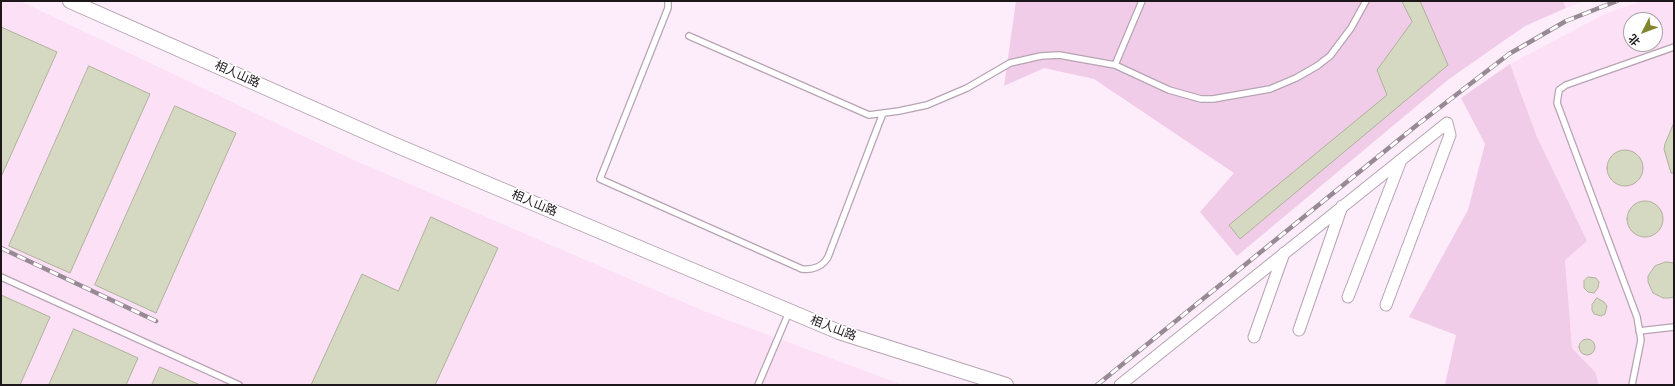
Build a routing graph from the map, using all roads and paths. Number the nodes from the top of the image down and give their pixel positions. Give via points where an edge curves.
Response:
1 (70, 1) edge
2 (668, 1) edge
3 (1142, 1) edge
4 (1366, 1) edge
5 (689, 36) dead end
6 (1674, 47) edge
7 (1115, 65) junction
8 (883, 113) junction
9 (1401, 160) junction
10 (1342, 206) junction
11 (1284, 253) junction
12 (1, 277) edge
13 (1348, 297) dead end
14 (1386, 305) dead end
15 (789, 311) junction
16 (1674, 327) edge
17 (1298, 330) dead end
18 (1639, 331) junction
19 (1254, 337) dead end
20 (240, 385) edge
21 (758, 385) edge
22 (1006, 385) edge
23 (1120, 385) edge
24 (1632, 385) edge

1 - 15 street, 相人山路 via 393,144
2 - 8 lane via 668,8 600,179 802,268 812,269 828,257
3 - 7 lane
4 - 7 lane via 1351,28 1330,56 1296,78 1270,89 1201,99 1169,90
5 - 8 lane via 869,115
6 - 18 lane via 1566,85 1559,90 1557,103
7 - 8 lane via 1059,55 1041,56 1010,63 967,88 926,104 899,112
9 - 10 street
9 - 13 street
9 - 14 street via 1446,123 1450,135
10 - 11 street
10 - 17 street
11 - 19 street
11 - 23 street
12 - 20 lane
15 - 21 lane
15 - 22 street, 相人山路 via 839,332
16 - 18 lane
18 - 24 lane via 1641,340

